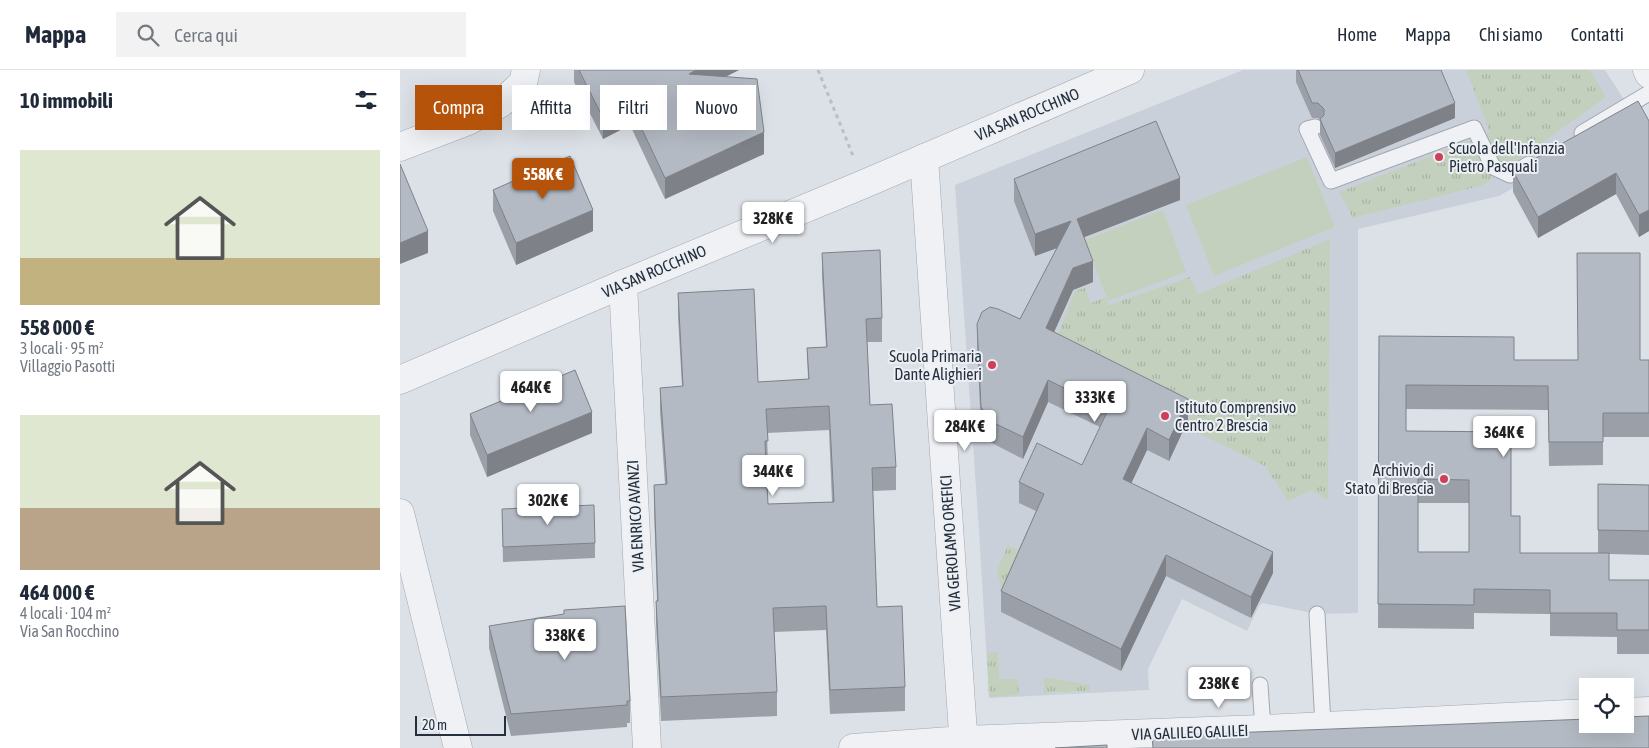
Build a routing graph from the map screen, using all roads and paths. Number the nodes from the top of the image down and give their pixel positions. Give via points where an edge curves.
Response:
1 (526, 70) edge
2 (818, 70) edge
3 (1130, 70) edge
4 (1647, 70) edge
5 (1649, 74) edge
6 (1649, 93) edge
7 (1315, 127) dead end
8 (1569, 140) edge
9 (400, 147) edge
10 (1544, 155) edge
11 (924, 158) junction
12 (864, 184) junction
13 (623, 284) junction
14 (400, 380) edge
15 (400, 513) edge
16 (1317, 614) dead end
17 (1260, 685) dead end
18 (1649, 711) edge
19 (1634, 712) edge
20 (1579, 713) edge
21 (1323, 725) junction
22 (1263, 729) junction
23 (964, 744) edge
24 (458, 748) edge
25 (647, 748) edge
26 (853, 748) edge

1 - 9 street via 524,83 501,103 468,121
2 - 12 path
3 - 11 street, VIA SAN ROCCHINO
4 - 5 street
6 - 8 lane
7 - 10 lane via 1308,129 1331,181 1474,128 1492,167 1510,175
11 - 12 street, VIA SAN ROCCHINO
11 - 23 street, VIA GEROLAMO OREFICI
12 - 13 street, VIA SAN ROCCHINO
13 - 14 street, VIA SAN ROCCHINO
13 - 25 street, VIA ENRICO AVANZI
15 - 24 street
16 - 21 lane
17 - 22 lane
18 - 19 street
20 - 21 street, VIA GALILEO GALILEI
21 - 22 street, VIA GALILEO GALILEI
22 - 23 street, VIA GALILEO GALILEI
23 - 26 street, VIA GALILEO GALILEI

